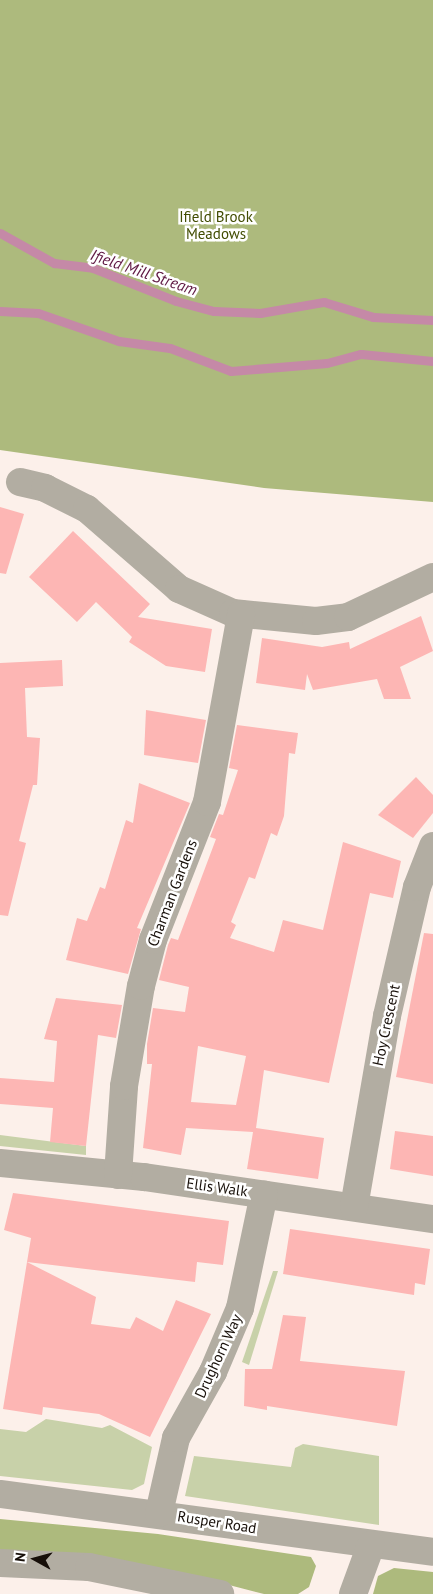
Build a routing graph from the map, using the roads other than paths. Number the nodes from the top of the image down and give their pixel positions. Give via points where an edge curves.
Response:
1 (20, 482) dead end
2 (433, 577) edge
3 (241, 614) junction
4 (433, 846) edge
5 (0, 1163) edge
6 (118, 1175) junction
7 (264, 1194) junction
8 (354, 1207) junction
9 (433, 1219) edge
10 (0, 1494) edge
11 (159, 1513) junction
12 (371, 1545) junction
13 (433, 1552) edge
14 (0, 1563) edge
15 (220, 1594) edge
16 (353, 1594) edge

1 - 3 street via 45,488 87,509 179,589 207,605
2 - 3 street via 348,617 316,621
3 - 6 street, Charman Gardens via 207,802 153,940 141,986 124,1086
4 - 8 street, Hoy Crescent via 417,887 387,1016
5 - 6 street, Ellis Walk
6 - 7 street, Ellis Walk
7 - 8 street, Ellis Walk
7 - 11 street, Drughorn Way via 240,1308 213,1372 176,1438
8 - 9 street, Ellis Walk
10 - 11 street, Rusper Road
11 - 12 street, Rusper Road
12 - 13 street, Rusper Road
12 - 16 street
14 - 15 street via 90,1567

